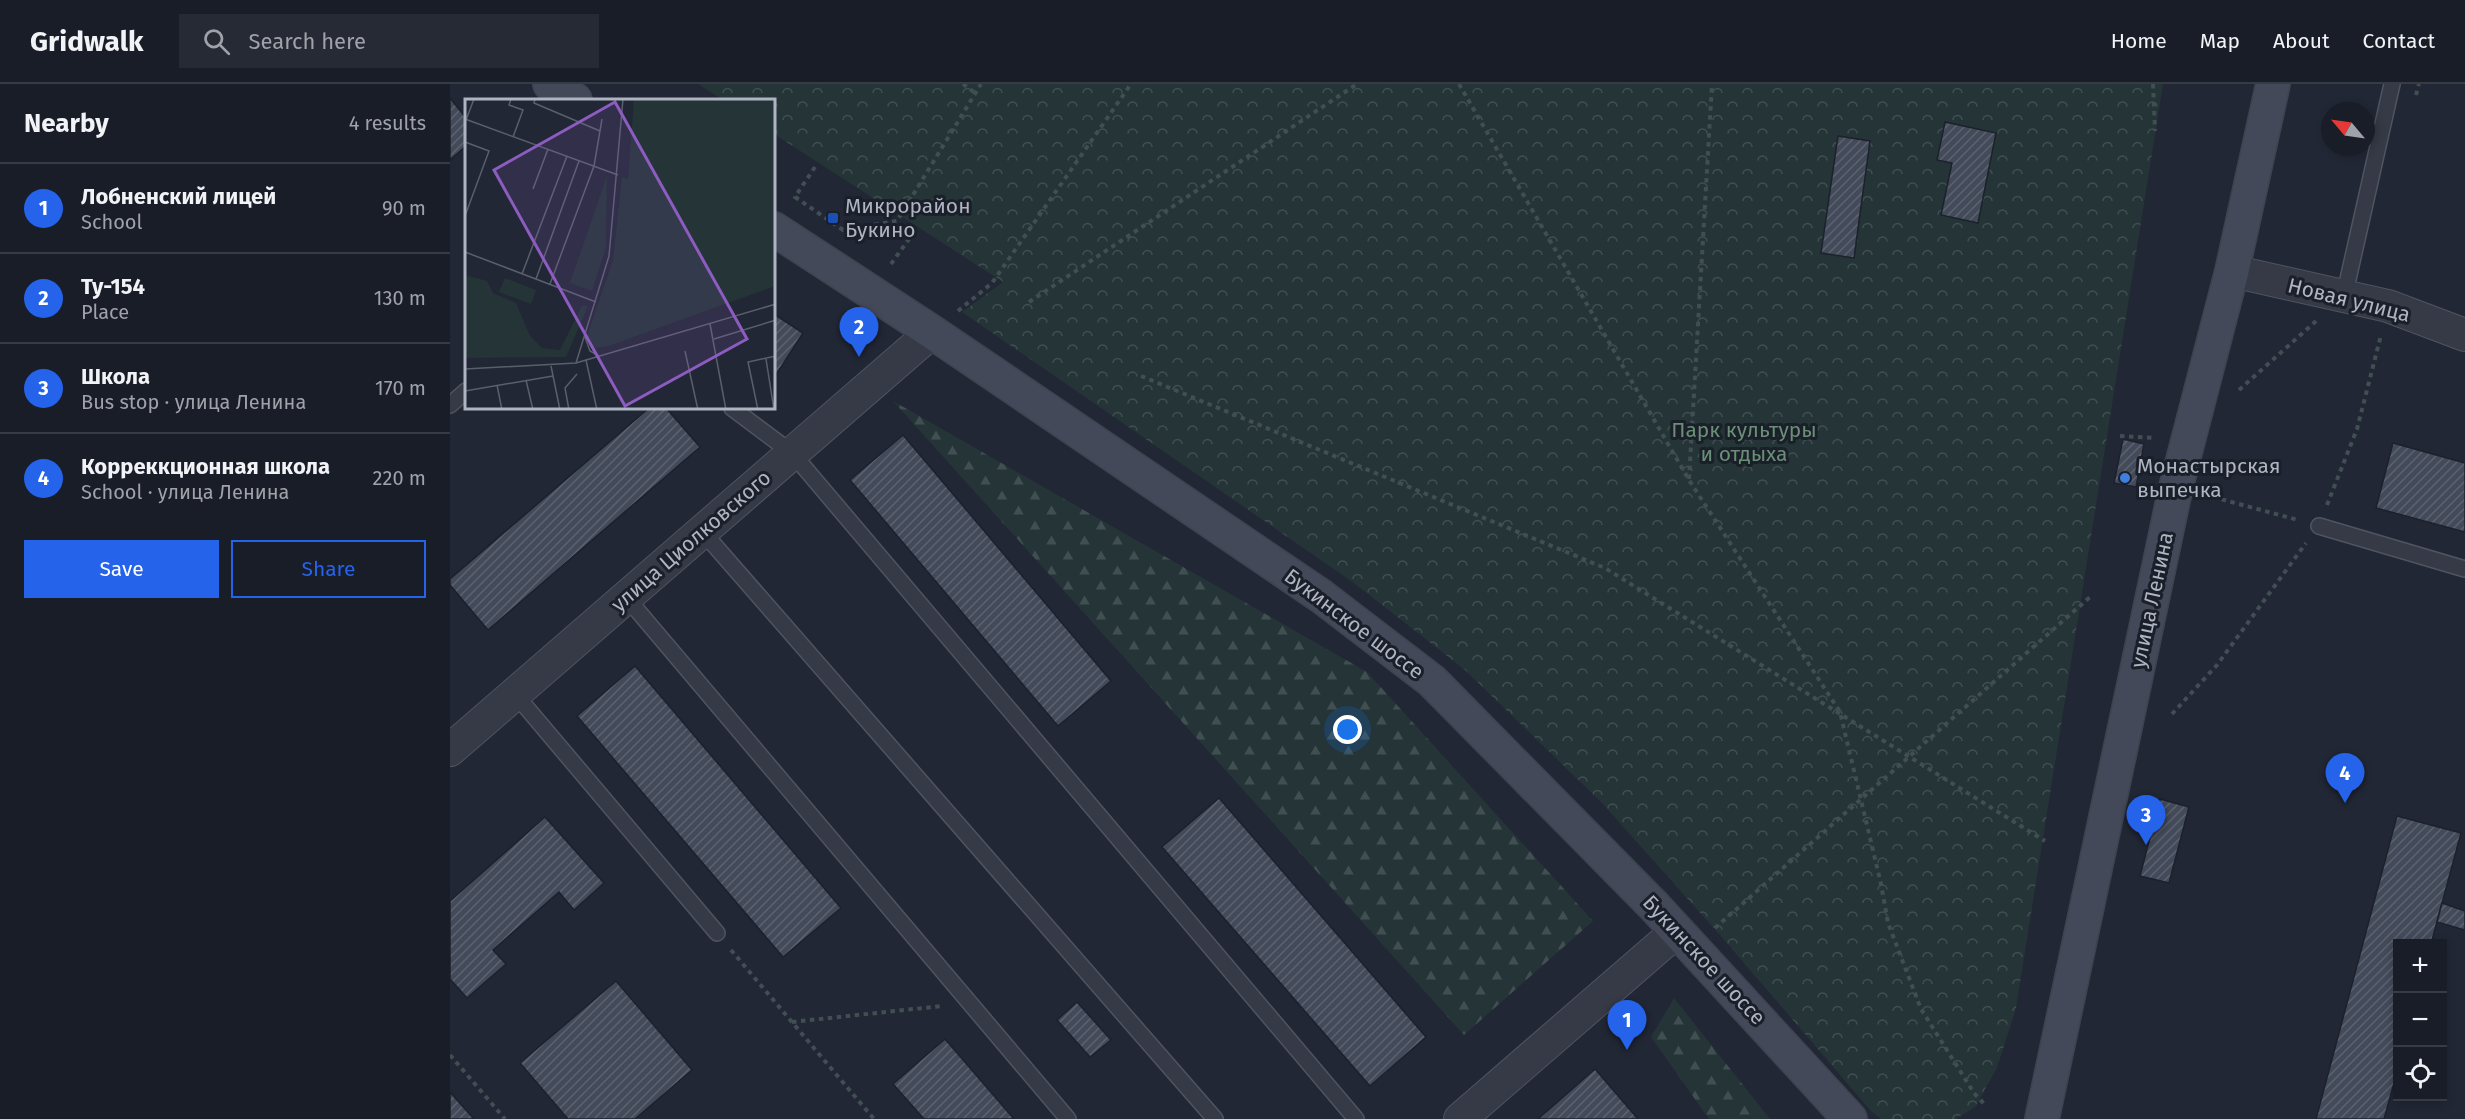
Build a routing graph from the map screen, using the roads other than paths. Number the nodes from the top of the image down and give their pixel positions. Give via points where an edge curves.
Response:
1 (550, 84) edge
2 (2273, 84) edge
3 (2392, 84) edge
4 (573, 99) edge
5 (776, 230) edge
6 (2232, 271) junction
7 (2344, 297) junction
8 (932, 332) junction
9 (2465, 335) edge
10 (465, 392) edge
11 (450, 405) edge
12 (735, 410) edge
13 (792, 453) junction
14 (2319, 526) road end
15 (702, 531) junction
16 (2465, 569) edge
17 (626, 597) junction
18 (514, 694) junction
19 (450, 750) edge
20 (1677, 931) junction
21 (717, 933) road end
22 (2036, 1115) edge
23 (1068, 1119) edge
24 (1215, 1119) edge
25 (1356, 1119) edge
26 (1460, 1119) edge
27 (1850, 1119) edge

1 - 4 main road
2 - 6 main road, улица Ленина
3 - 7 lane
5 - 8 main road, Букинское шоссе
6 - 7 street, Новая улица
6 - 22 main road, улица Ленина via 2175,491
7 - 9 street, Новая улица via 2388,306
8 - 13 street, улица Циолковского
8 - 20 main road, Букинское шоссе via 1321,596 1432,681
10 - 11 lane
12 - 13 lane
13 - 15 street, улица Циолковского
13 - 25 lane
14 - 16 lane
15 - 17 street, улица Циолковского
15 - 24 lane
17 - 18 street, улица Циолковского
17 - 23 lane
18 - 19 street, улица Циолковского
18 - 21 lane
20 - 26 street
20 - 27 main road, Букинское шоссе

